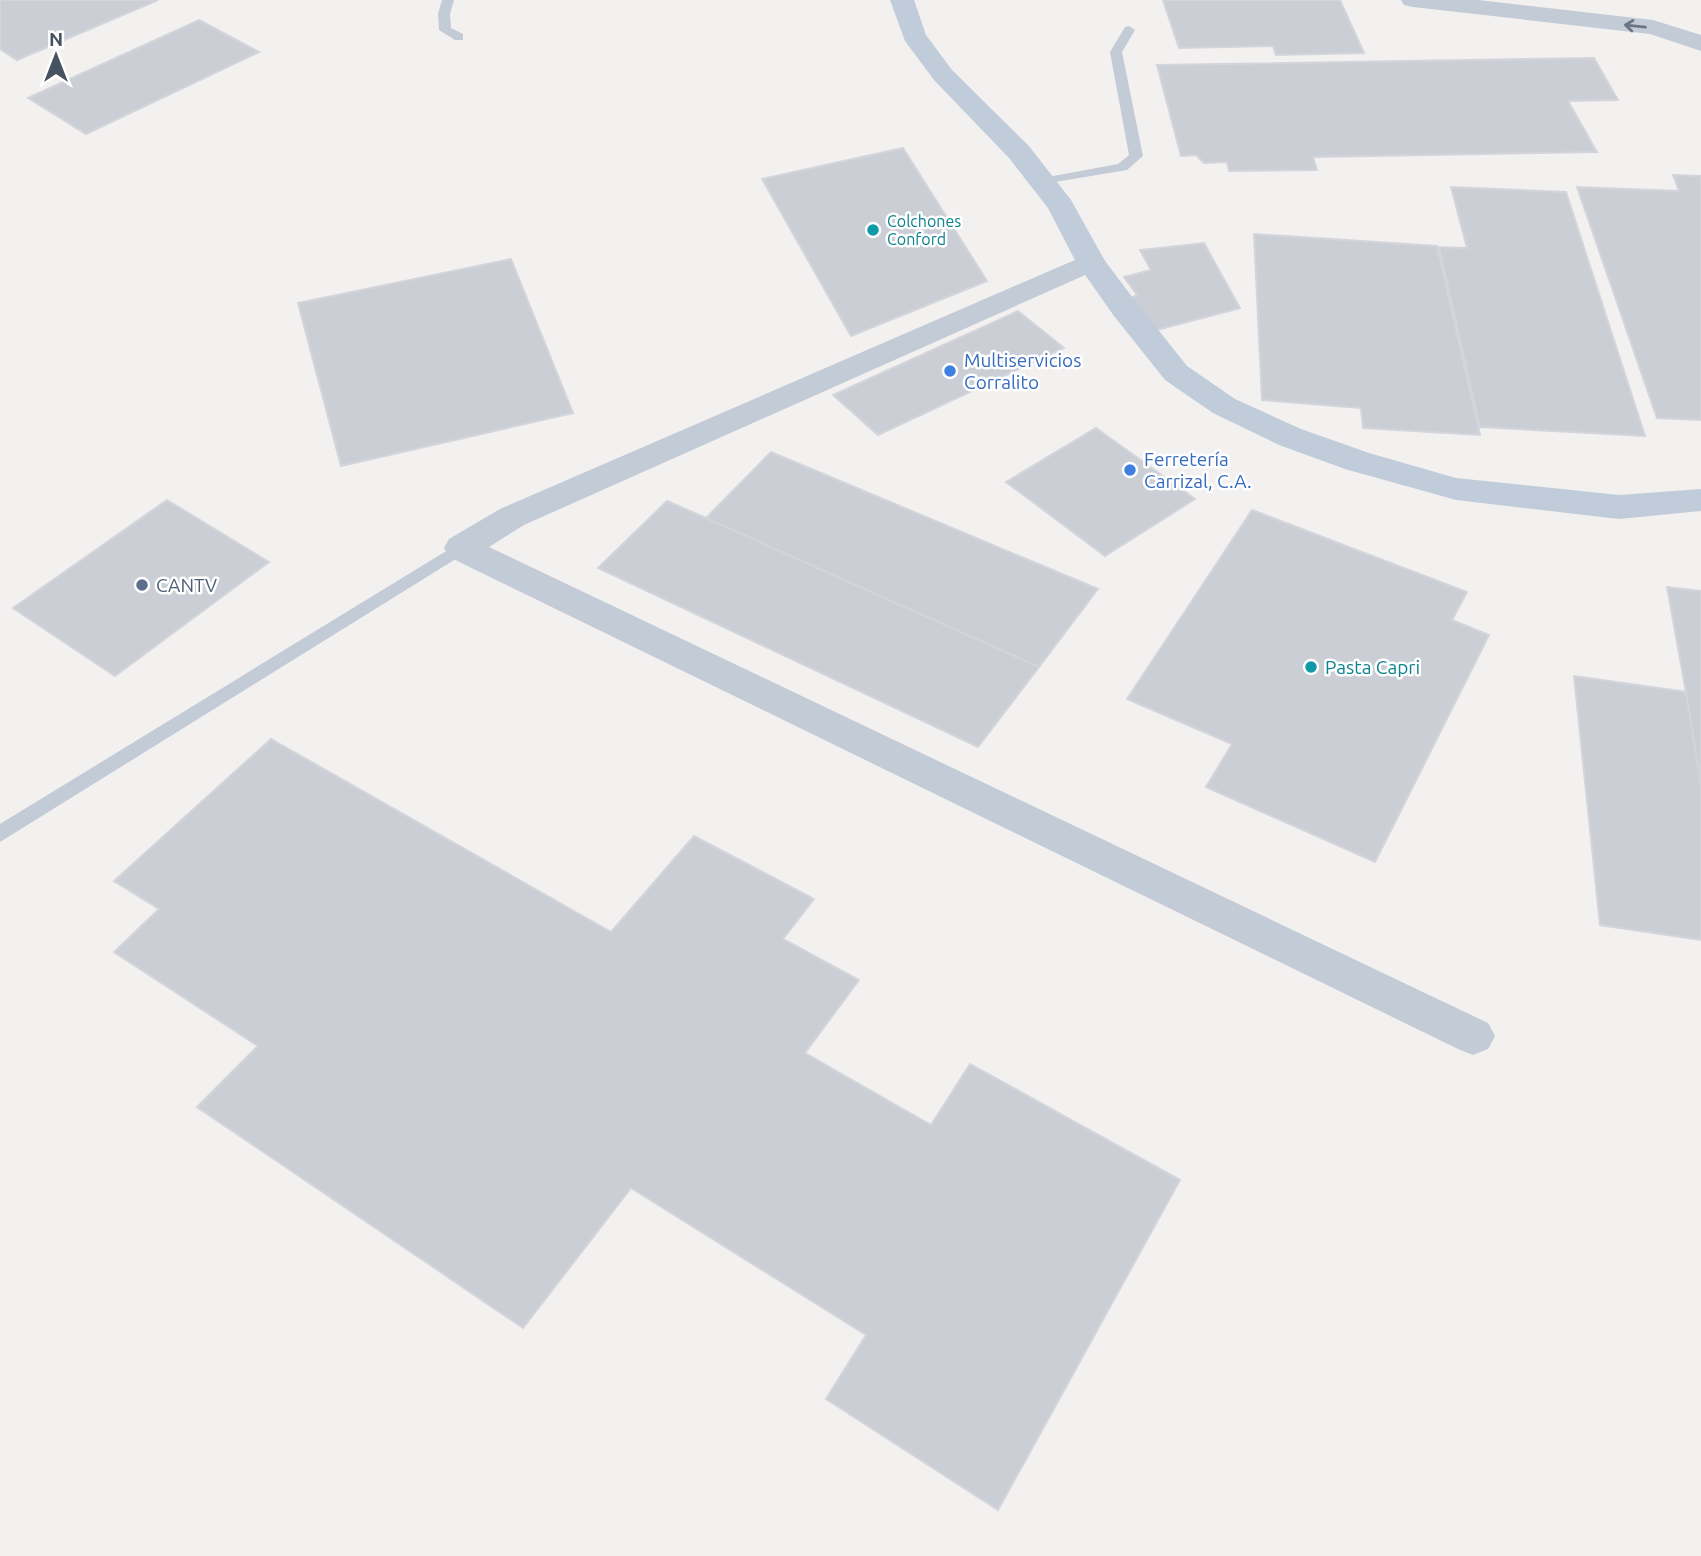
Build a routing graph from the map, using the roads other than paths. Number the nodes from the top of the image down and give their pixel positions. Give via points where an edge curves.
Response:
1 (448, 0) edge
2 (902, 0) edge
3 (1413, 0) edge
4 (1129, 30) dead end
5 (458, 37) dead end
6 (1701, 43) edge
7 (1042, 182) junction
8 (1091, 262) junction
9 (1701, 500) edge
10 (461, 548) junction
11 (0, 834) edge
12 (1474, 1036) dead end

1 - 5 lane via 444,30
2 - 7 street via 914,36 943,75
6 -> 3 street via 1653,27
4 - 7 lane via 1116,52 1136,156 1122,167
7 - 8 street via 1061,206
8 - 9 street via 1177,373 1224,406 1290,437 1457,489 1619,507
8 - 10 street via 512,517
10 - 11 lane
10 - 12 street

